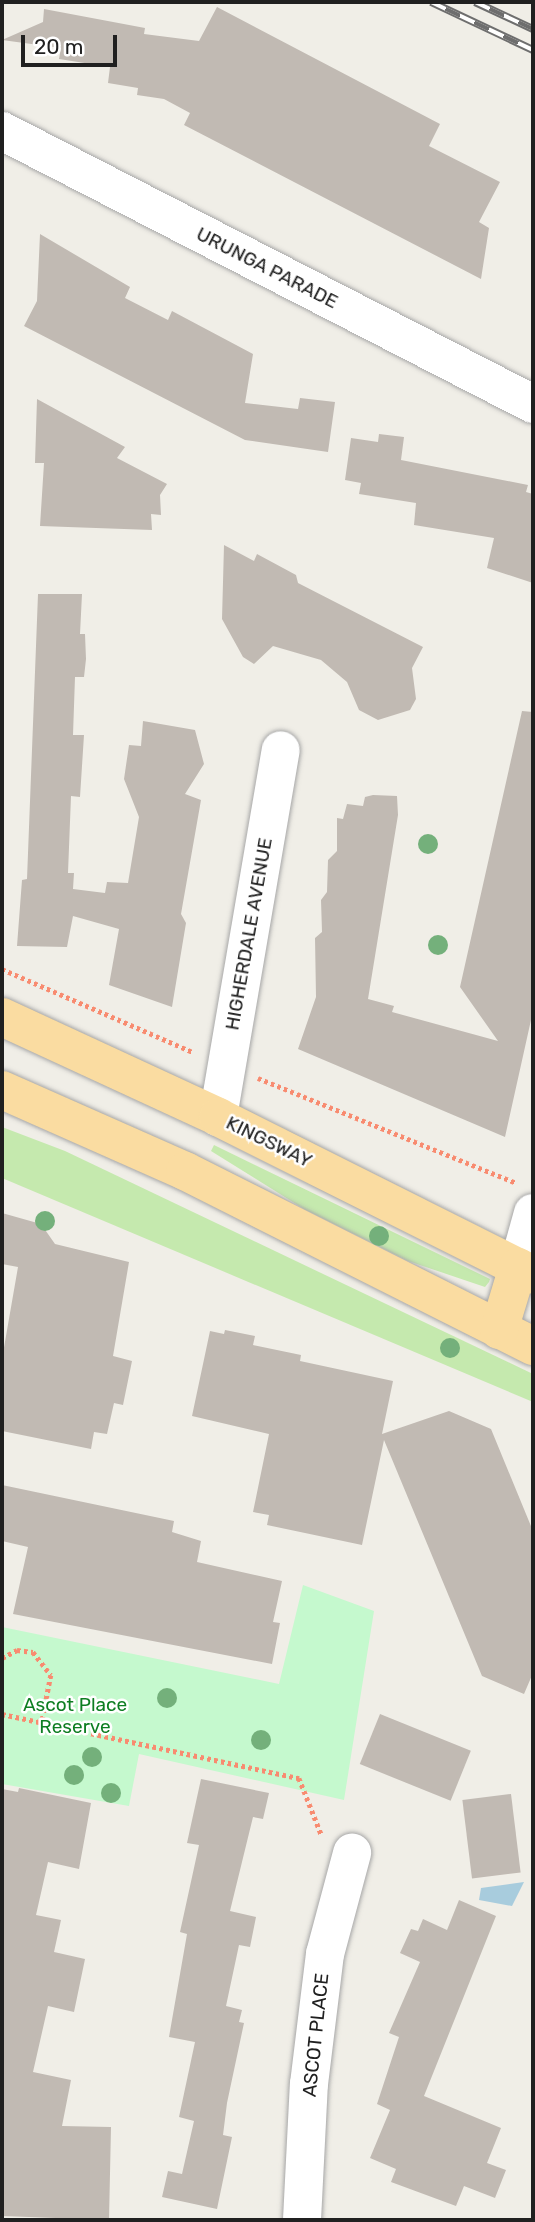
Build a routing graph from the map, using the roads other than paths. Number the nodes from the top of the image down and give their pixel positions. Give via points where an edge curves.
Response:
1 (2, 131) edge
2 (533, 404) edge
3 (281, 750) dead end
4 (2, 1017) edge
5 (2, 1090) edge
6 (218, 1117) junction
7 (526, 1199) edge
8 (525, 1271) edge
9 (499, 1330) junction
10 (533, 1346) edge
11 (352, 1853) road end
12 (302, 2220) edge

1 - 2 street, URUNGA PARADE
3 - 6 street, HIGHERDALE AVENUE
4 - 6 main road, KINGSWAY
5 - 9 main road via 185,1171
6 - 8 main road, KINGSWAY
7 - 8 street
8 - 9 main road
9 - 10 main road
11 - 12 street, ASCOT PLACE via 325,1954 309,2084

